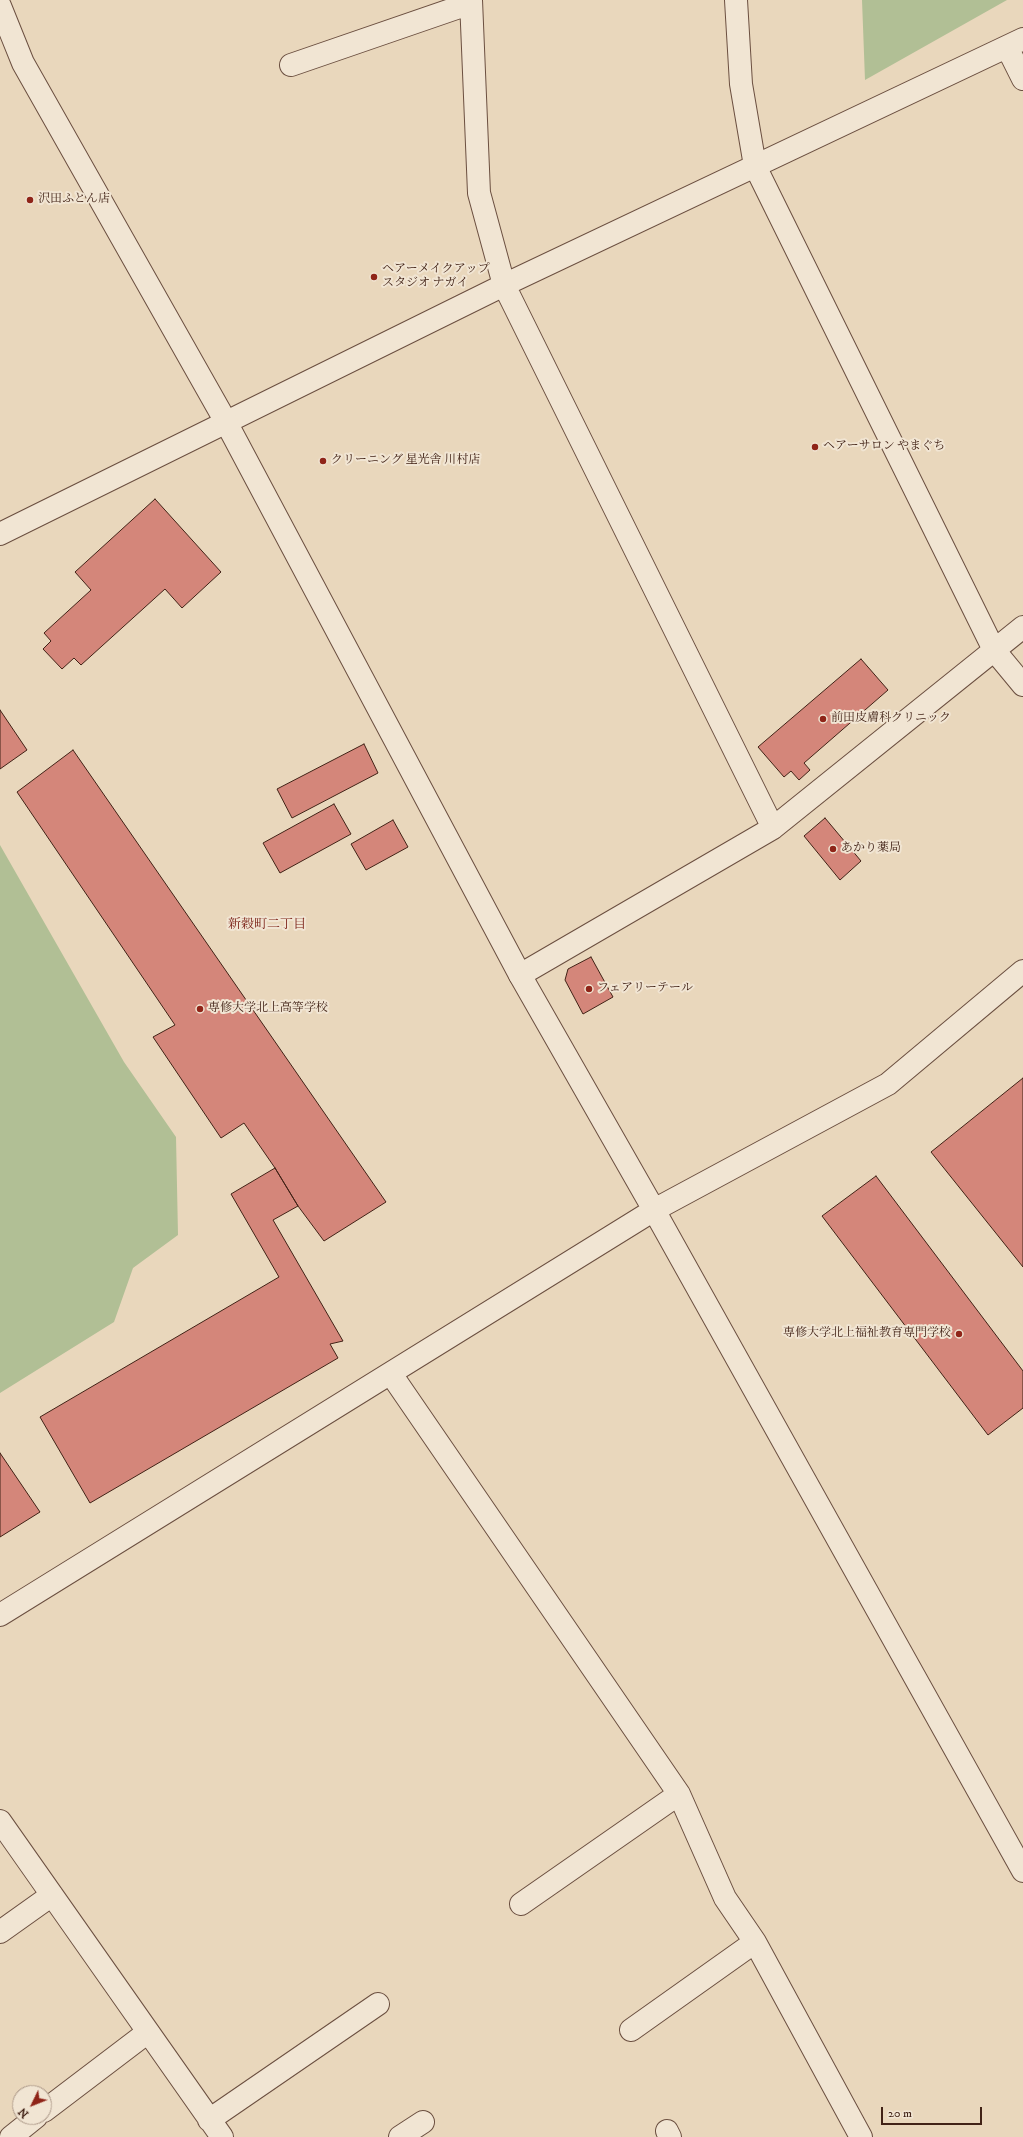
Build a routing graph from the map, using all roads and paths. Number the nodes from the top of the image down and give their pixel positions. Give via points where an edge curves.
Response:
1 (736, 0) edge
2 (471, 2) edge
3 (0, 6) edge
4 (1015, 43) edge
5 (291, 65) dead end
6 (1023, 79) edge
7 (755, 166) junction
8 (504, 285) junction
9 (226, 422) junction
10 (0, 534) edge
11 (1023, 627) edge
12 (994, 650) junction
13 (1023, 685) edge
14 (773, 828) junction
15 (1023, 971) edge
16 (520, 976) junction
17 (654, 1210) junction
18 (391, 1374) junction
19 (0, 1615) edge
20 (679, 1794) junction
21 (0, 1821) edge
22 (1023, 1871) edge
23 (52, 1895) junction
24 (521, 1904) dead end
25 (0, 1932) edge
26 (755, 1942) junction
27 (378, 2004) dead end
28 (631, 2030) dead end
29 (148, 2032) junction
30 (52, 2105) edge
31 (423, 2122) dead end
32 (26, 2125) edge
33 (216, 2128) edge
34 (12, 2137) edge
35 (400, 2137) edge
36 (861, 2137) edge

1 - 7 street via 741,84
2 - 5 street
2 - 8 street via 480,193
3 - 9 street via 23,63
4 - 6 street
4 - 7 street
7 - 8 street
7 - 12 street
8 - 9 street
8 - 14 street
9 - 10 street
9 - 16 street
11 - 12 street
12 - 13 street
12 - 14 street
14 - 16 street
15 - 17 street via 888,1084
16 - 17 street
17 - 18 street
17 - 22 street
18 - 19 street
18 - 20 street
20 - 24 street
20 - 26 street via 725,1898
21 - 23 street
23 - 25 street
23 - 29 street
26 - 28 street
26 - 36 street
27 - 33 street
29 - 30 street
29 - 33 street
31 - 35 street
32 - 34 street

